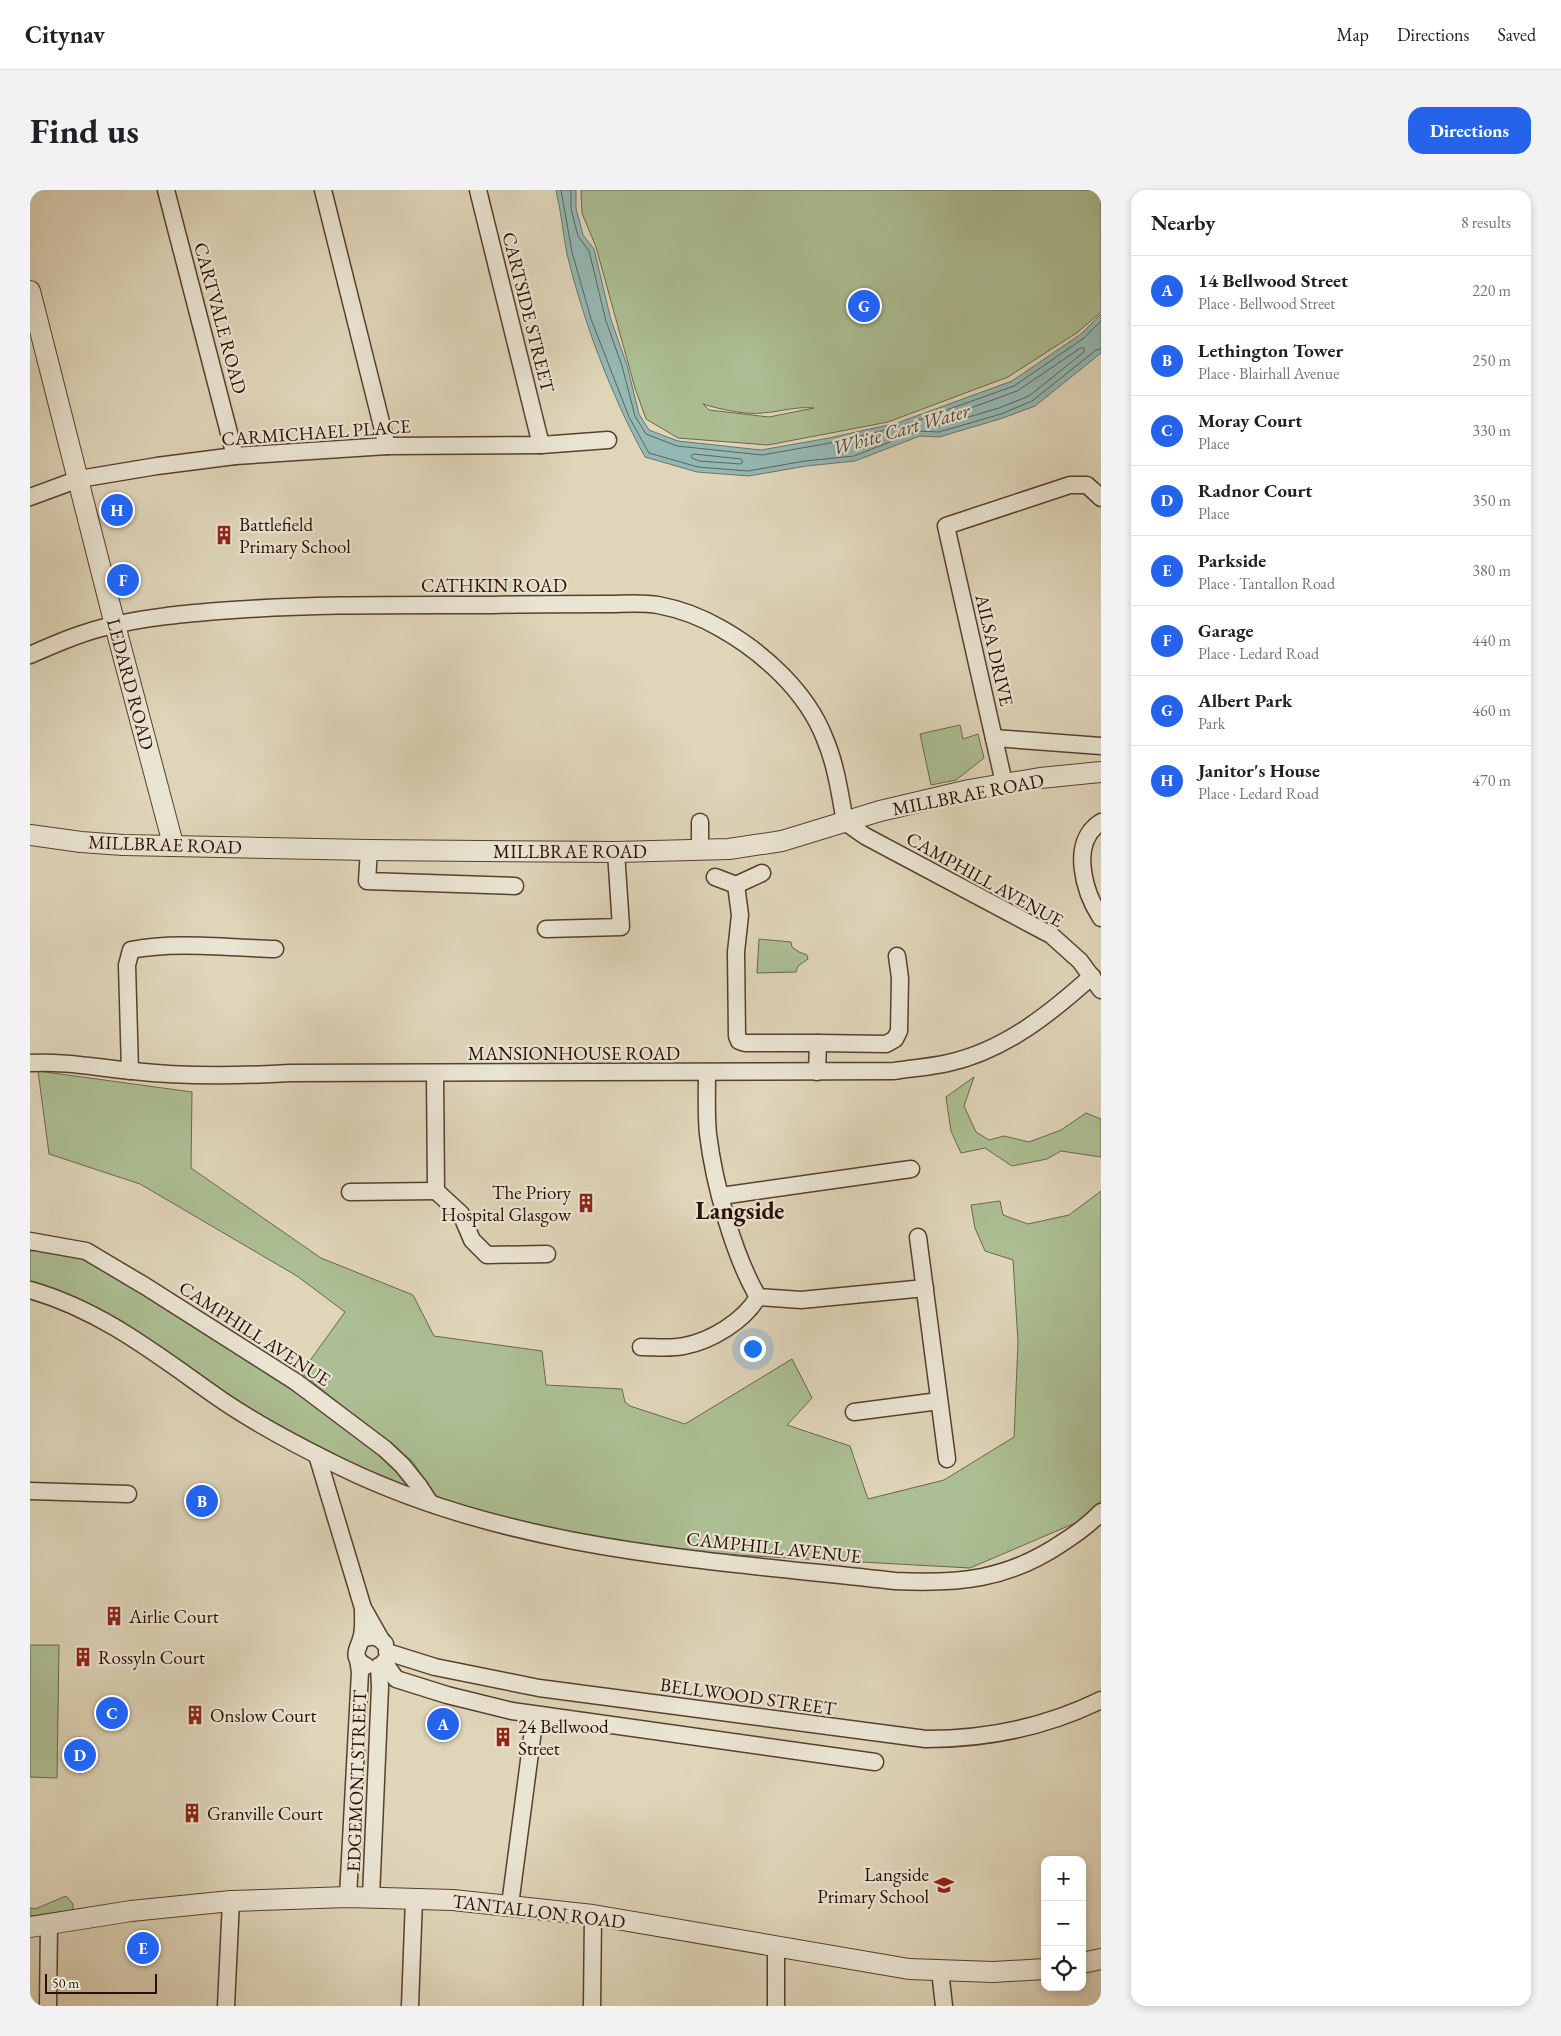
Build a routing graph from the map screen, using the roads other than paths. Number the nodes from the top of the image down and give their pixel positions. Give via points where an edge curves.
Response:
1 (166, 190) edge
2 (323, 190) edge
3 (478, 190) edge
4 (30, 291) edge
5 (36, 336) edge
6 (608, 440) dead end
7 (541, 445) junction
8 (387, 446) junction
9 (235, 456) junction
10 (79, 479) junction
11 (30, 496) edge
12 (1101, 498) edge
13 (115, 625) junction
14 (30, 655) edge
15 (994, 738) junction
16 (1101, 746) edge
17 (1101, 772) edge
18 (1004, 783) junction
19 (700, 822) dead end
20 (845, 822) junction
21 (1101, 822) edge
22 (30, 835) edge
23 (173, 844) junction
24 (700, 849) junction
25 (369, 850) junction
26 (616, 852) junction
27 (762, 873) dead end
28 (715, 877) dead end
29 (736, 885) junction
30 (515, 886) dead end
31 (1101, 918) edge
32 (546, 929) dead end
33 (275, 949) dead end
34 (897, 956) dead end
35 (1098, 981) edge
36 (818, 1043) junction
37 (30, 1063) edge
38 (130, 1071) junction
39 (707, 1072) junction
40 (818, 1072) junction
41 (435, 1073) junction
42 (911, 1170) dead end
43 (436, 1191) junction
44 (350, 1192) dead end
45 (722, 1196) junction
46 (918, 1237) dead end
47 (30, 1240) edge
48 (547, 1254) dead end
49 (924, 1288) junction
50 (30, 1290) edge
51 (758, 1297) junction
52 (641, 1347) dead end
53 (939, 1401) junction
54 (854, 1412) dead end
55 (317, 1455) junction
56 (947, 1459) dead end
57 (30, 1491) edge
58 (128, 1494) dead end
59 (430, 1504) junction
60 (1101, 1512) edge
61 (363, 1608) junction
62 (361, 1640) junction
63 (382, 1654) junction
64 (358, 1659) junction
65 (1101, 1700) edge
66 (535, 1715) junction
67 (875, 1762) dead end
68 (348, 1897) junction
69 (371, 1897) junction
70 (414, 1899) junction
71 (231, 1901) junction
72 (510, 1905) junction
73 (593, 1915) junction
74 (39, 1925) edge
75 (776, 1946) junction
76 (1101, 1959) edge
77 (1086, 1962) edge
78 (1041, 1969) edge
79 (940, 1971) junction
80 (48, 2006) edge
81 (226, 2006) edge
82 (410, 2006) edge
83 (592, 2006) edge
84 (776, 2006) edge
85 (944, 2006) edge

1 - 9 street, CARTVALE ROAD
2 - 8 street
3 - 7 street, CARTSIDE STREET
4 - 5 street, LEDARD ROAD
5 - 10 street, LEDARD ROAD
6 - 7 street, CARMICHAEL PLACE
7 - 8 street, CARMICHAEL PLACE
8 - 9 street, CARMICHAEL PLACE
9 - 10 street, CARMICHAEL PLACE
10 - 11 street, CARMICHAEL PLACE
10 - 13 street, LEDARD ROAD
12 - 15 street, AILSA DRIVE via 1087,485 1070,485 946,526
13 - 14 street, CATHKIN ROAD
13 - 20 street, CATHKIN ROAD via 184,614 256,608 365,605 655,605 680,611 718,626 745,643 793,688 825,736
13 - 23 street, LEDARD ROAD
15 - 16 street, MILLBRAE ROAD
15 - 18 street, AILSA DRIVE
17 - 18 street, MILLBRAE ROAD
18 - 20 street, MILLBRAE ROAD via 924,800
19 - 24 street
20 - 24 street, MILLBRAE ROAD via 782,840 729,849
20 - 35 street, CAMPHILL AVENUE via 865,836 1051,935
21 - 31 street, CAMPHILL AVENUE via 1088,835 1083,859 1084,878
22 - 23 street, MILLBRAE ROAD via 89,842
23 - 25 street, MILLBRAE ROAD
24 - 26 street, MILLBRAE ROAD
25 - 26 street, MILLBRAE ROAD
25 - 30 street via 366,881
26 - 32 street via 621,927
27 - 29 street
28 - 29 street
29 - 36 street via 740,915 736,952 739,1041
33 - 38 street via 200,946 131,950 127,965
34 - 36 street via 900,978 896,1039 886,1044
35 - 40 street, MANSIONHOUSE ROAD via 1006,1041 949,1063 894,1071
36 - 40 street
37 - 38 street, MANSIONHOUSE ROAD via 74,1064
38 - 41 street, MANSIONHOUSE ROAD via 206,1076
39 - 40 street, MANSIONHOUSE ROAD
39 - 41 street, MANSIONHOUSE ROAD
39 - 45 street via 708,1132
41 - 43 street
42 - 45 street
43 - 44 street
43 - 48 street via 461,1214 472,1240 487,1254
45 - 51 street via 742,1265
46 - 49 street
47 - 59 street, CAMPHILL AVENUE via 86,1251 296,1382 385,1449 402,1465
49 - 51 street via 801,1300
49 - 53 street
50 - 55 street, CAMPHILL AVENUE via 64,1301 127,1333 225,1402
51 - 52 street via 735,1322 692,1344
53 - 54 street
53 - 56 street
55 - 59 street, CAMPHILL AVENUE
55 - 61 street, EDGEMONT STREET
57 - 58 street
59 - 60 street, CAMPHILL AVENUE via 594,1546 895,1581 942,1582 987,1577 1020,1567 1078,1532
61 - 62 street, EDGEMONT STREET
61 - 63 street, EDGEMONT STREET
62 - 63 street via 372,1636
62 - 64 street via 356,1649
63 - 64 street via 368,1667
63 - 65 street, BELLWOOD STREET via 539,1688 926,1739 974,1737 1028,1728
63 - 66 street via 396,1679 472,1702
63 - 69 street, EDGEMONT STREET
64 - 68 street, EDGEMONT STREET via 360,1672
66 - 67 street
66 - 72 street
68 - 69 street, TANTALLON ROAD
68 - 71 street, TANTALLON ROAD
69 - 70 street, TANTALLON ROAD
70 - 72 street, TANTALLON ROAD
70 - 82 street
71 - 74 street, TANTALLON ROAD
71 - 81 street
72 - 73 street, TANTALLON ROAD
73 - 75 street, TANTALLON ROAD
73 - 83 street
74 - 80 street
75 - 79 street, TANTALLON ROAD via 909,1969
75 - 84 street
76 - 77 street
78 - 79 street, TANTALLON ROAD
79 - 85 street

